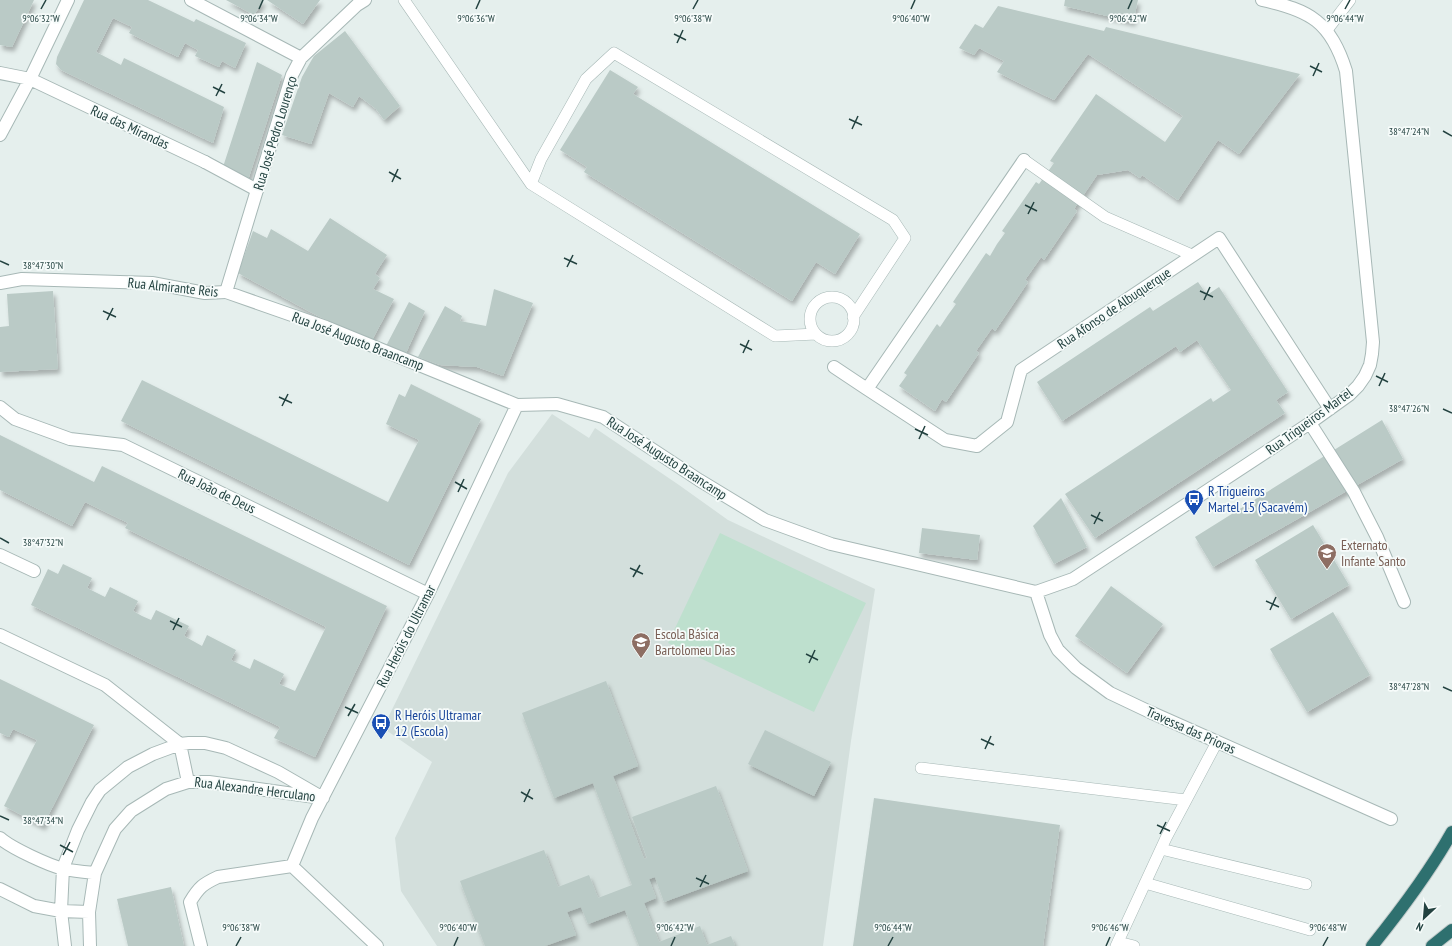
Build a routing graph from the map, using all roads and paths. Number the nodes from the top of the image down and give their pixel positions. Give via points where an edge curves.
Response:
1 (68, 0) edge
2 (192, 0) edge
3 (365, 0) edge
4 (404, 0) edge
5 (1262, 0) edge
6 (1350, 0) edge
7 (1327, 30) junction
8 (302, 58) junction
9 (0, 73) edge
10 (30, 79) junction
11 (0, 135) edge
12 (1024, 160) joint
13 (531, 184) junction
14 (257, 190) junction
15 (1192, 255) junction
16 (0, 283) edge
17 (226, 292) junction
18 (853, 317) junction
19 (816, 334) junction
20 (834, 367) dead end
21 (867, 389) junction
22 (517, 405) junction
23 (0, 407) edge
24 (1330, 409) junction
25 (1310, 423) junction
26 (0, 555) edge
27 (34, 571) dead end
28 (1036, 592) junction
29 (428, 594) junction
30 (1404, 602) dead end
31 (0, 635) edge
32 (1217, 742) junction
33 (180, 744) junction
34 (921, 768) dead end
35 (188, 782) junction
36 (323, 798) junction
37 (1186, 800) junction
38 (1391, 819) dead end
39 (1452, 832) edge
40 (0, 838) edge
41 (1161, 849) junction
42 (292, 866) junction
43 (63, 868) junction
44 (95, 873) junction
45 (1145, 883) junction
46 (1306, 884) dead end
47 (0, 889) edge
48 (61, 911) junction
49 (89, 912) junction
50 (1310, 930) dead end
51 (1452, 930) edge
52 (1117, 944) edge
53 (65, 946) edge
54 (90, 946) edge
55 (201, 946) edge
56 (377, 946) edge
57 (1134, 946) edge
58 (1372, 946) edge
59 (1432, 946) edge

1 - 10 street
2 - 8 street
3 - 8 street, Rua José Pedro Lourenço
4 - 13 lane
5 - 7 street, Rua Trigueiros Martel via 1299,10 1311,16
6 - 7 lane
7 - 24 street, Rua Trigueiros Martel via 1341,53 1346,71 1372,335 1370,366 1365,376 1358,386
8 - 14 street, Rua José Pedro Lourenço via 292,75
9 - 10 street, Rua das Mirandas
10 - 11 street
10 - 14 street, Rua das Mirandas via 205,162
12 - 15 lane via 1105,217
12 - 21 street
13 - 18 lane via 541,159 586,78 614,53 893,220 905,238
13 - 19 lane via 775,336
14 - 17 street, Rua José Pedro Lourenço
15 - 21 street, Rua Afonso de Albuquerque via 1021,370 1007,422 977,446 945,440
15 - 24 street, Rua Afonso de Albuquerque via 1218,238
16 - 17 street, Rua Almirante Reis via 22,279 145,283 205,293
17 - 22 street, Rua José Augusto Braancamp via 326,327
18 - 19 lane via 851,330 841,339 828,341
18 - 19 lane via 842,300 822,300 810,316 812,329
20 - 21 street, Rua Afonso de Albuquerque
22 - 28 street, Rua José Augusto Braancamp via 557,404 603,417 765,520 831,544
22 - 29 street, Rua Heróis do Ultramar
23 - 29 street, Rua João de Deus via 15,419 70,439 123,446
24 - 25 street, Rua Trigueiros Martel
25 - 28 street, Rua Trigueiros Martel via 1073,579
25 - 30 street via 1354,492 1377,537
26 - 27 street
28 - 32 street, Travessa das Prioras via 1050,635 1058,650 1076,668 1110,693
29 - 36 street, Rua Heróis do Ultramar
31 - 33 street via 104,685
32 - 37 lane
32 - 38 street, Travessa das Prioras
33 - 35 street, Rua Alexandre Herculano
33 - 36 street, Rua Alexandre Herculano via 205,743 226,748 278,772
33 - 43 street via 128,767 100,790 78,830
34 - 37 lane
35 - 36 street, Rua Alexandre Herculano via 209,782
35 - 44 street via 166,789 131,811 115,828
36 - 42 street, Rua Heróis do Ultramar
37 - 41 lane
39 - 58 highway via 1403,907
40 - 43 street via 15,848
41 - 45 lane
41 - 46 lane
42 - 55 street via 207,882 190,902
42 - 56 street
43 - 44 street
43 - 48 street
44 - 49 street
45 - 50 lane
45 - 52 lane
47 - 48 street via 34,906
48 - 49 street
48 - 53 street
49 - 54 street
51 - 59 highway
52 - 57 lane

